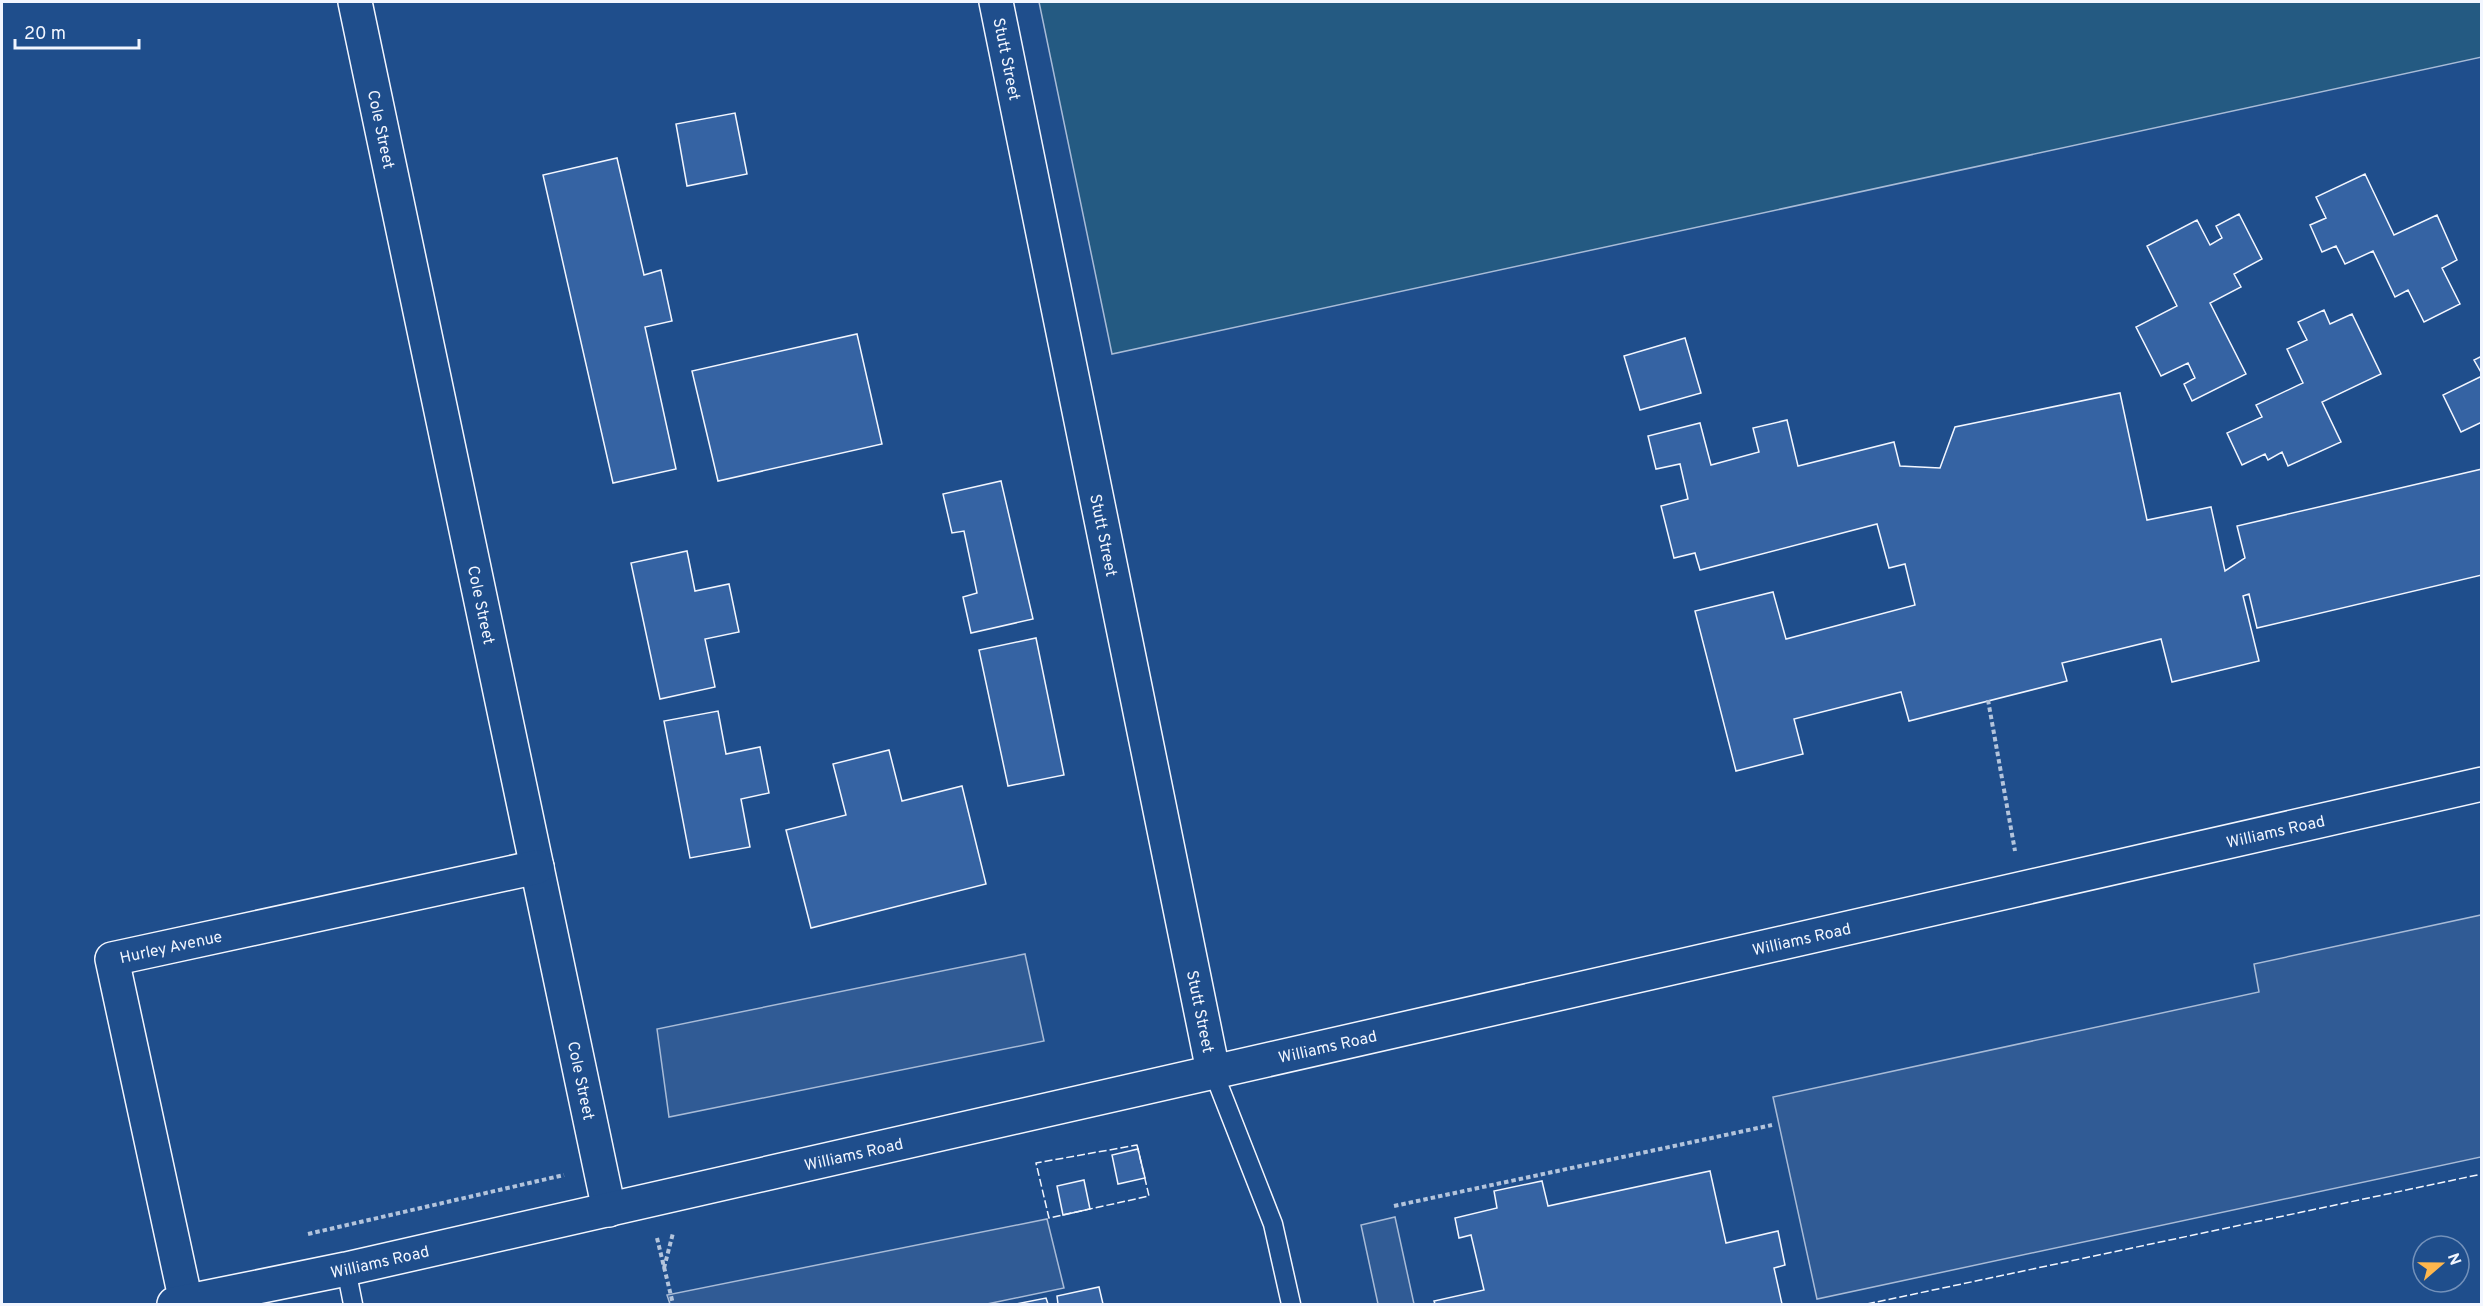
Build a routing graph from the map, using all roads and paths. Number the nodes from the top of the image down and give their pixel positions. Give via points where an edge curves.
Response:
1 (355, 2) edge
2 (996, 2) edge
3 (1988, 700) dead end
4 (2481, 784) edge
5 (2017, 861) dead end
6 (537, 867) junction
7 (1213, 1071) junction
8 (1772, 1125) dead end
9 (1394, 1206) dead end
10 (609, 1210) junction
11 (656, 1234) dead end
12 (346, 1269) junction
13 (180, 1303) edge
14 (353, 1305) edge
15 (673, 1305) edge
16 (1291, 1305) edge

1 - 6 street, Cole Street
2 - 7 street, Stutt Street
3 - 5 path
4 - 7 street, Williams Road
6 - 10 street, Cole Street
6 - 13 street, Hurley Avenue via 112,960
7 - 10 street, Williams Road
7 - 16 lane via 1273,1224
8 - 9 path
10 - 12 street, Williams Road
11 - 15 path
12 - 13 street, Williams Road
12 - 14 lane

